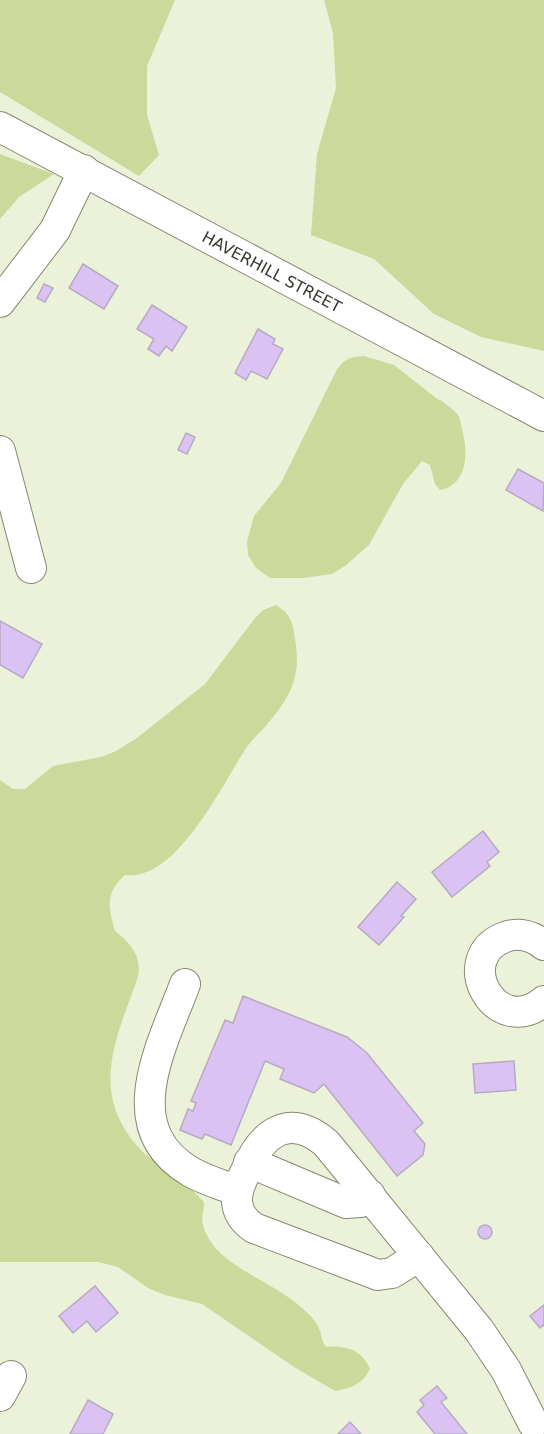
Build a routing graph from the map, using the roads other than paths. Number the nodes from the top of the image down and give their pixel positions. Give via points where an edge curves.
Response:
1 (0, 127) edge
2 (84, 170) junction
3 (0, 302) edge
4 (544, 416) edge
5 (0, 451) edge
6 (31, 568) dead end
7 (544, 945) edge
8 (185, 984) dead end
9 (544, 1001) edge
10 (249, 1162) junction
11 (238, 1191) junction
12 (370, 1196) junction
13 (419, 1256) junction
14 (532, 1423) edge

1 - 2 street, HAVERHILL STREET
2 - 3 street via 55,230
2 - 4 street, HAVERHILL STREET
5 - 6 street
7 - 9 street via 524,935 502,938 486,953 480,974 487,995 504,1009 526,1010
8 - 11 street via 150,1083 152,1122 163,1146 180,1165
10 - 11 street
10 - 12 street via 346,1203 361,1202
10 - 12 street via 272,1133 296,1128 323,1140
11 - 13 street via 240,1212 254,1228 375,1274 392,1273
12 - 13 street
13 - 14 street via 500,1361

